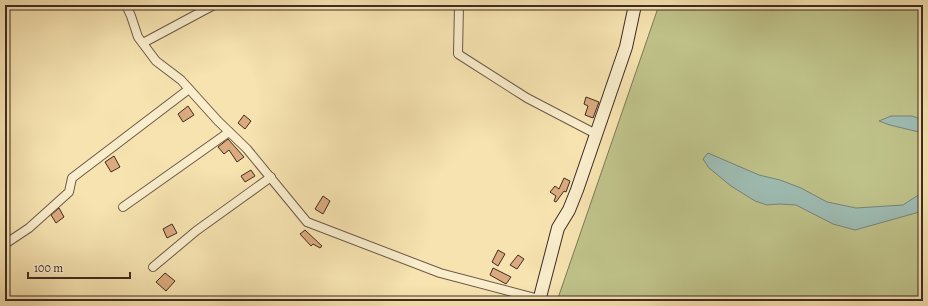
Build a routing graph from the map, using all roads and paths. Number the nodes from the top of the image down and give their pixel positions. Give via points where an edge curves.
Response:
1 (126, 5) edge
2 (214, 5) edge
3 (459, 5) edge
4 (635, 5) edge
5 (142, 43) junction
6 (189, 90) junction
7 (229, 132) junction
8 (596, 134) junction
9 (271, 177) junction
10 (123, 207) dead end
11 (5, 244) edge
12 (152, 267) dead end
13 (539, 300) edge

1 - 5 street
2 - 5 street
3 - 8 street via 458,54 527,98
4 - 8 main road via 626,47
5 - 6 street via 156,61
6 - 7 street
6 - 11 street via 72,178 69,192 29,228
7 - 9 street
7 - 10 street
8 - 13 main road via 569,210 558,228
9 - 12 street via 196,231
9 - 13 street via 307,222 440,273

